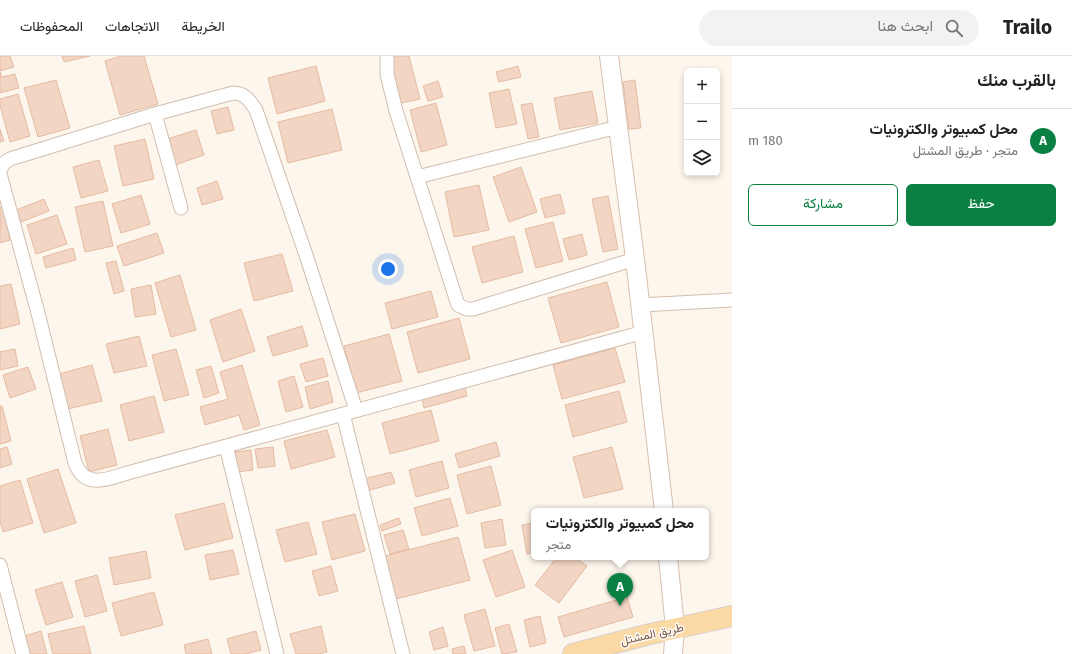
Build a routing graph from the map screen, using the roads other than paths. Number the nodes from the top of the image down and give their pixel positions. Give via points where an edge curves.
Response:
1 (387, 56) edge
2 (609, 56) edge
3 (155, 114) junction
4 (618, 127) junction
5 (0, 170) edge
6 (0, 174) edge
7 (417, 177) junction
8 (181, 208) dead end
9 (636, 259) junction
10 (732, 300) edge
11 (640, 305) junction
12 (644, 332) junction
13 (356, 410) junction
14 (343, 414) junction
15 (226, 446) junction
16 (664, 508) edge
17 (668, 560) edge
18 (0, 565) edge
19 (732, 616) edge
20 (675, 628) junction
21 (23, 654) edge
22 (277, 654) edge
23 (404, 654) edge
24 (573, 654) edge
25 (673, 654) edge

1 - 7 street via 387,74 396,112
2 - 4 main road
3 - 5 street via 10,159
3 - 8 street
3 - 13 street via 233,93 246,96 256,110 308,258
4 - 7 street
4 - 9 main road
6 - 15 street via 79,472 93,481 101,480
7 - 9 street via 458,305 467,309 499,302
9 - 11 main road
10 - 11 street
11 - 12 main road
12 - 13 street
12 - 16 main road
13 - 14 street
14 - 15 street
14 - 23 street
15 - 22 street
17 - 20 main road
18 - 21 street
19 - 20 main road, طريق المشتل
20 - 24 main road, طريق المشتل
20 - 25 main road

